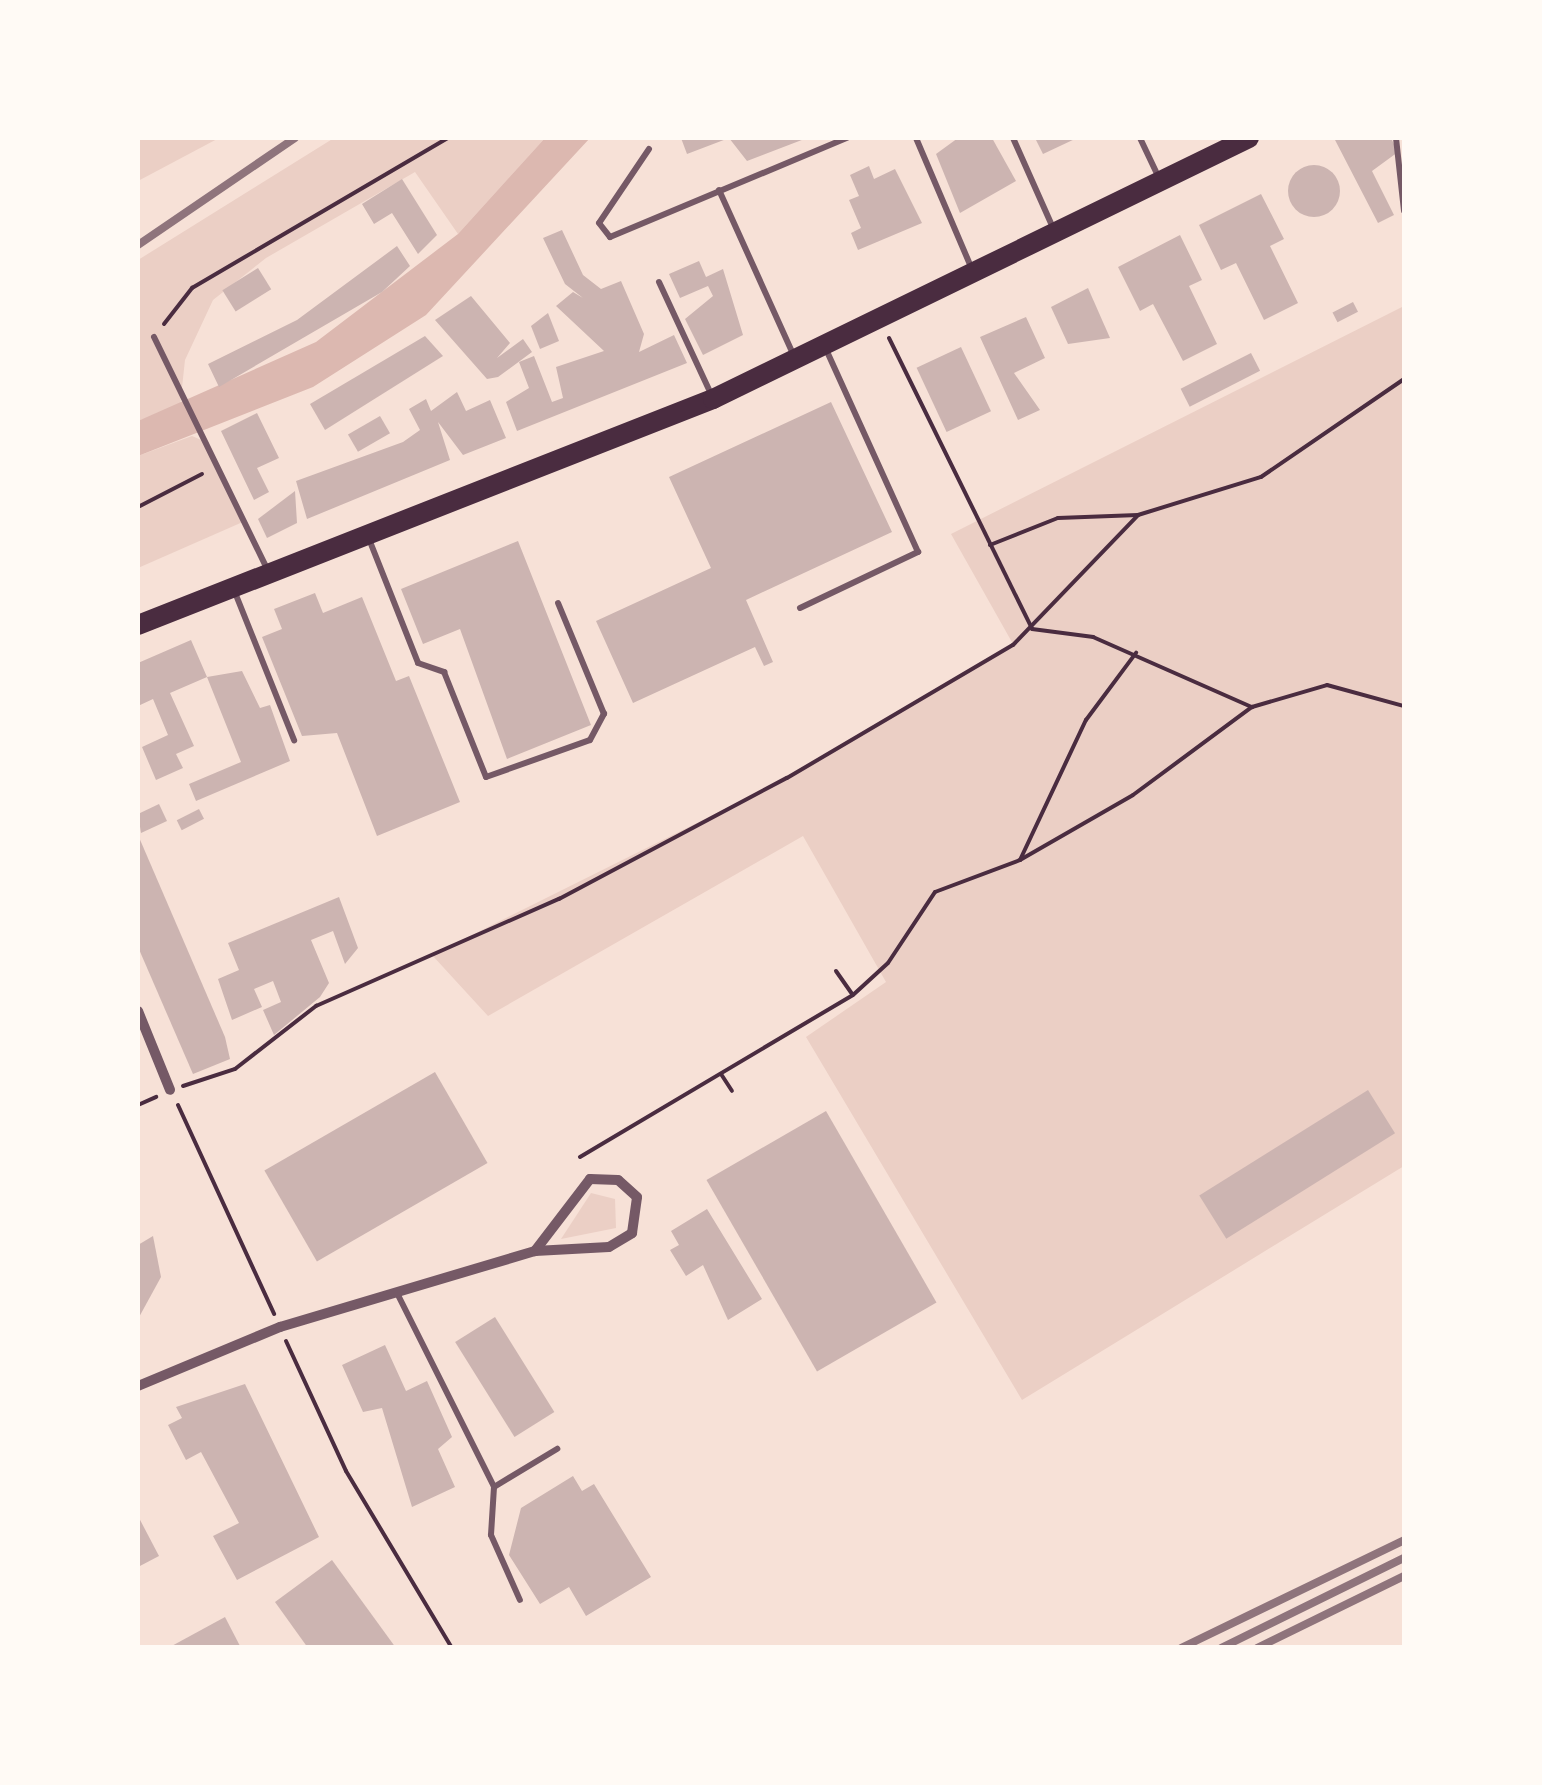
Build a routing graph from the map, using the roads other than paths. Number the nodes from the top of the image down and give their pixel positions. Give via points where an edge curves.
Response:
1 (848, 138) edge
2 (916, 138) edge
3 (1012, 138) edge
4 (1140, 138) edge
5 (1249, 138) edge
6 (1396, 138) edge
7 (648, 149) dead end
8 (1161, 184) junction
9 (719, 190) junction
10 (1404, 211) edge
11 (1057, 237) junction
12 (976, 277) junction
13 (659, 282) dead end
14 (154, 337) road end
15 (826, 348) junction
16 (796, 362) junction
17 (713, 399) junction
18 (368, 538) junction
19 (270, 575) junction
20 (234, 588) junction
21 (558, 603) dead end
22 (800, 608) dead end
23 (138, 625) edge
24 (294, 740) dead end
25 (138, 1010) edge
26 (141, 1030) edge
27 (170, 1090) road end
28 (535, 1251) junction
29 (396, 1292) junction
30 (138, 1386) edge
31 (557, 1449) dead end
32 (494, 1487) junction
33 (520, 1600) dead end

1 - 9 lane
2 - 12 lane
3 - 11 lane
4 - 8 lane
5 - 8 main road
6 - 10 lane
7 - 9 lane via 599,223 610,237
8 - 11 main road
9 - 16 lane
11 - 12 main road
12 - 15 main road
13 - 17 lane
14 - 19 lane
15 - 16 main road
15 - 22 lane via 918,552
16 - 17 main road
17 - 18 main road
18 - 19 main road
18 - 21 lane via 418,663 444,672 486,777 590,740 604,714
19 - 20 main road
20 - 23 main road
20 - 24 lane
25 - 26 street
26 - 27 street
28 - 28 street via 623,1241 638,1220 637,1197 618,1180 590,1179
28 - 29 street
29 - 30 street via 280,1327
29 - 32 lane
31 - 32 lane
32 - 33 lane via 491,1535

